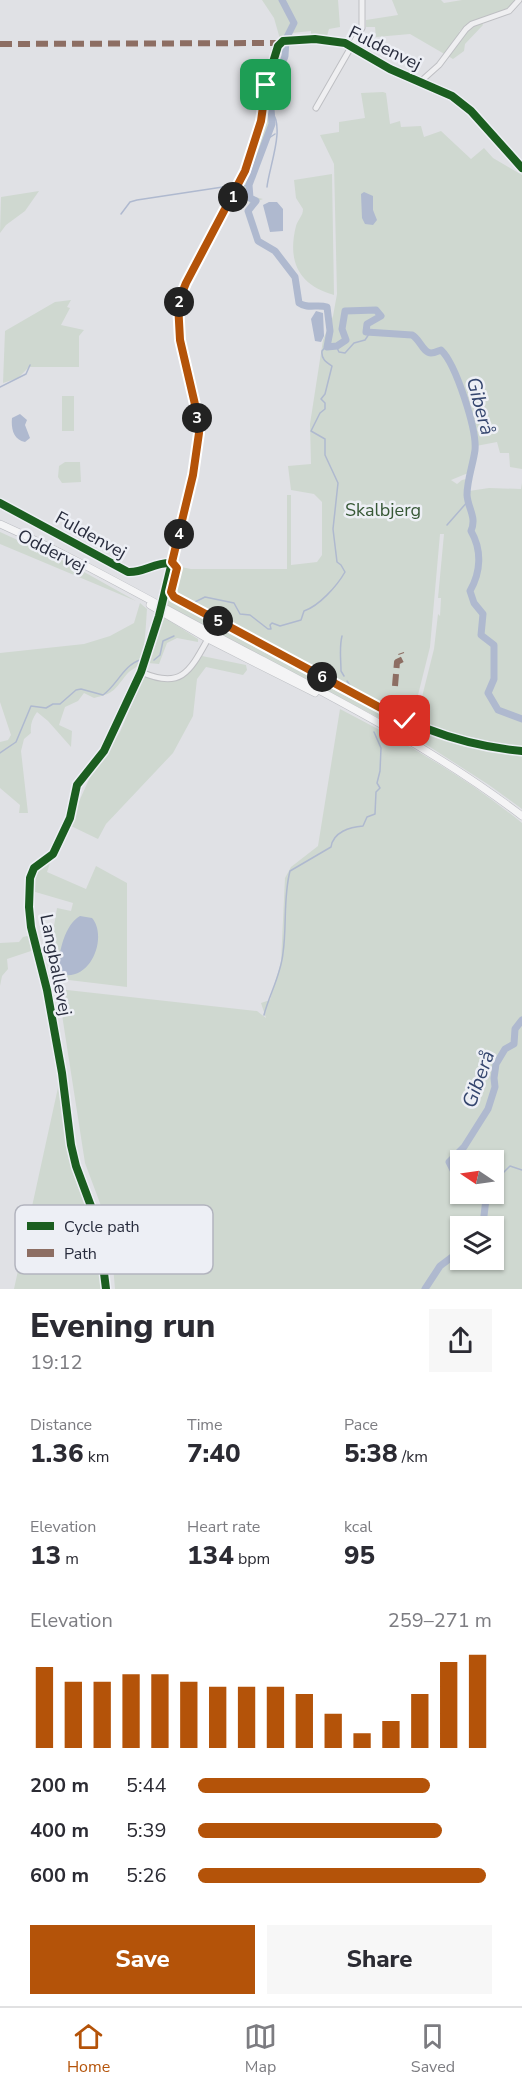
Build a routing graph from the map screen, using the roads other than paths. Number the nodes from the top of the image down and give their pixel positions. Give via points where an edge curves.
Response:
1 (362, 0) edge
2 (519, 0) edge
3 (352, 45) junction
4 (420, 82) junction
5 (316, 108) dead end
6 (522, 168) edge
7 (0, 503) edge
8 (0, 524) edge
9 (172, 562) junction
10 (163, 602) dead end
11 (159, 616) dead end
12 (210, 636) junction
13 (141, 672) junction
14 (412, 724) dead end
15 (522, 751) edge
16 (522, 816) edge
17 (91, 1205) edge
18 (104, 1274) edge
19 (106, 1289) edge

1 - 3 street via 362,28
2 - 4 street via 509,11 472,24
3 - 4 street, Fuldenvej
3 - 5 street
3 - 9 street, Fuldenvej via 315,39 287,41 278,46 266,85 260,129 245,171 178,303 180,340 199,433
4 - 6 street, Fuldenvej via 462,103
7 - 9 street, Fuldenvej via 128,572
8 - 12 main road, Oddervej
9 - 10 street, Fuldenvej
11 - 13 street
12 - 13 street via 194,664 181,677 164,680
12 - 16 main road, Oddervej via 383,726 464,773
13 - 17 street, Langballevej via 104,751 77,785 70,818 53,854 34,868 30,878 31,927 47,990 71,1145
14 - 15 street via 455,740
18 - 19 street, Langballevej

